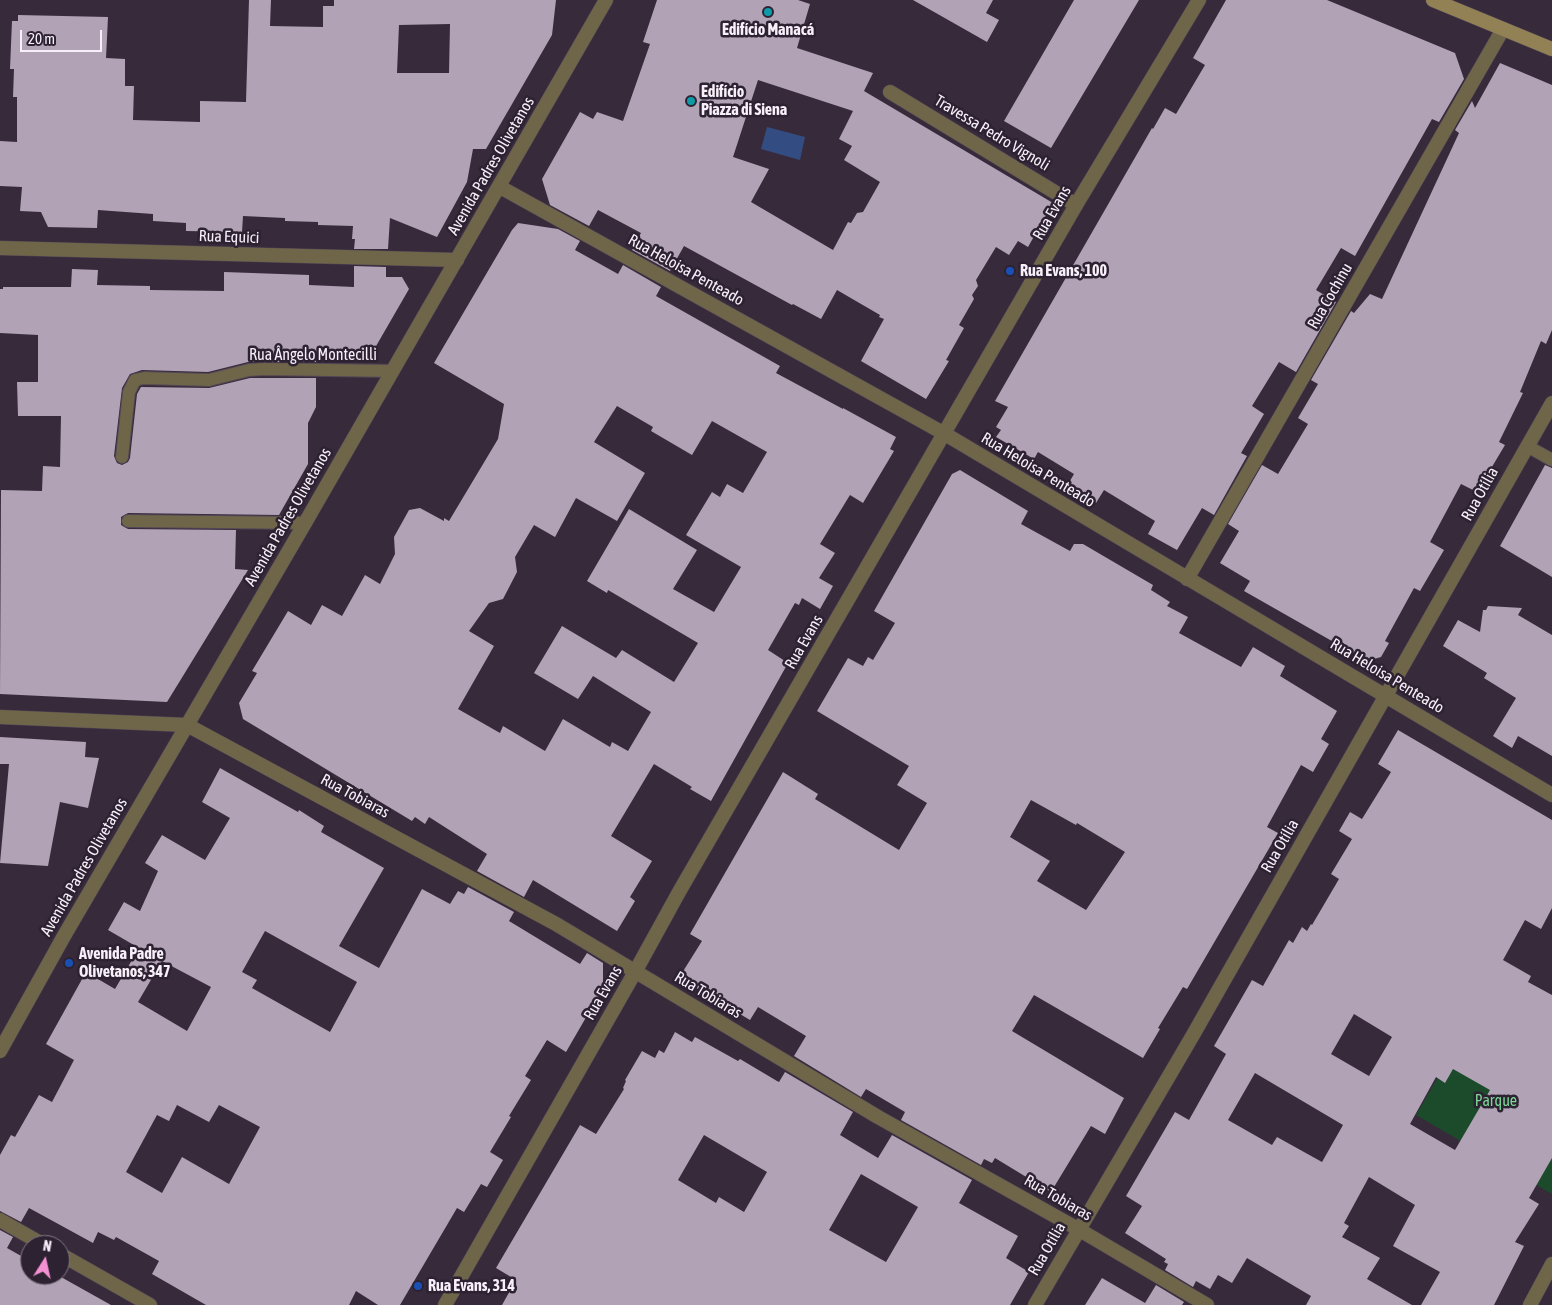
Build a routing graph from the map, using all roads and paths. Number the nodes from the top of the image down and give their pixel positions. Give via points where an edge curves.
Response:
1 (606, 0) edge
2 (1200, 0) edge
3 (1432, 0) edge
4 (1503, 29) junction
5 (1552, 49) edge
6 (890, 92) dead end
7 (500, 187) junction
8 (1076, 205) junction
9 (0, 248) edge
10 (457, 260) junction
11 (393, 372) junction
12 (1552, 403) edge
13 (945, 434) junction
14 (1527, 446) junction
15 (122, 457) dead end
16 (1552, 460) edge
17 (128, 521) dead end
18 (305, 523) junction
19 (1187, 579) junction
20 (1386, 696) junction
21 (0, 717) edge
22 (187, 725) junction
23 (1552, 795) edge
24 (635, 972) junction
25 (0, 1051) edge
26 (0, 1220) edge
27 (1078, 1229) junction
28 (26, 1235) edge
29 (70, 1260) edge
30 (1552, 1264) edge
31 (150, 1305) edge
32 (445, 1305) edge
33 (1035, 1305) edge
34 (1207, 1305) edge
35 (1530, 1305) edge

1 - 7 street, Avenida Padres Olivetanos
2 - 8 street, Rua Evans
3 - 4 main road
4 - 5 main road
4 - 19 street, Rua Cochinu
6 - 8 street, Travessa Pedro Vignoli
7 - 10 street, Avenida Padres Olivetanos
7 - 13 street, Rua Heloisa Penteado
8 - 13 street, Rua Evans
9 - 10 street, Rua Equici
10 - 11 street, Avenida Padres Olivetanos
11 - 15 lane, Rua Ângelo Montecilli via 263,369 209,380 134,380 129,392
11 - 18 street, Avenida Padres Olivetanos
12 - 14 street, Rua Otília
13 - 19 street, Rua Heloisa Penteado
13 - 24 street, Rua Evans
14 - 16 lane
14 - 20 street, Rua Otília
17 - 18 lane
18 - 22 street, Avenida Padres Olivetanos
19 - 20 street, Rua Heloisa Penteado
20 - 23 street, Rua Heloisa Penteado
20 - 27 street, Rua Otília via 1193,1035
21 - 22 street
22 - 24 street, Rua Tobiaras via 556,924
22 - 25 street, Avenida Padres Olivetanos
24 - 27 street, Rua Tobiaras via 878,1117
24 - 32 street, Rua Evans
26 - 28 street
27 - 33 street, Rua Otília
27 - 34 street, Rua Tobiaras
29 - 31 street
30 - 35 street

